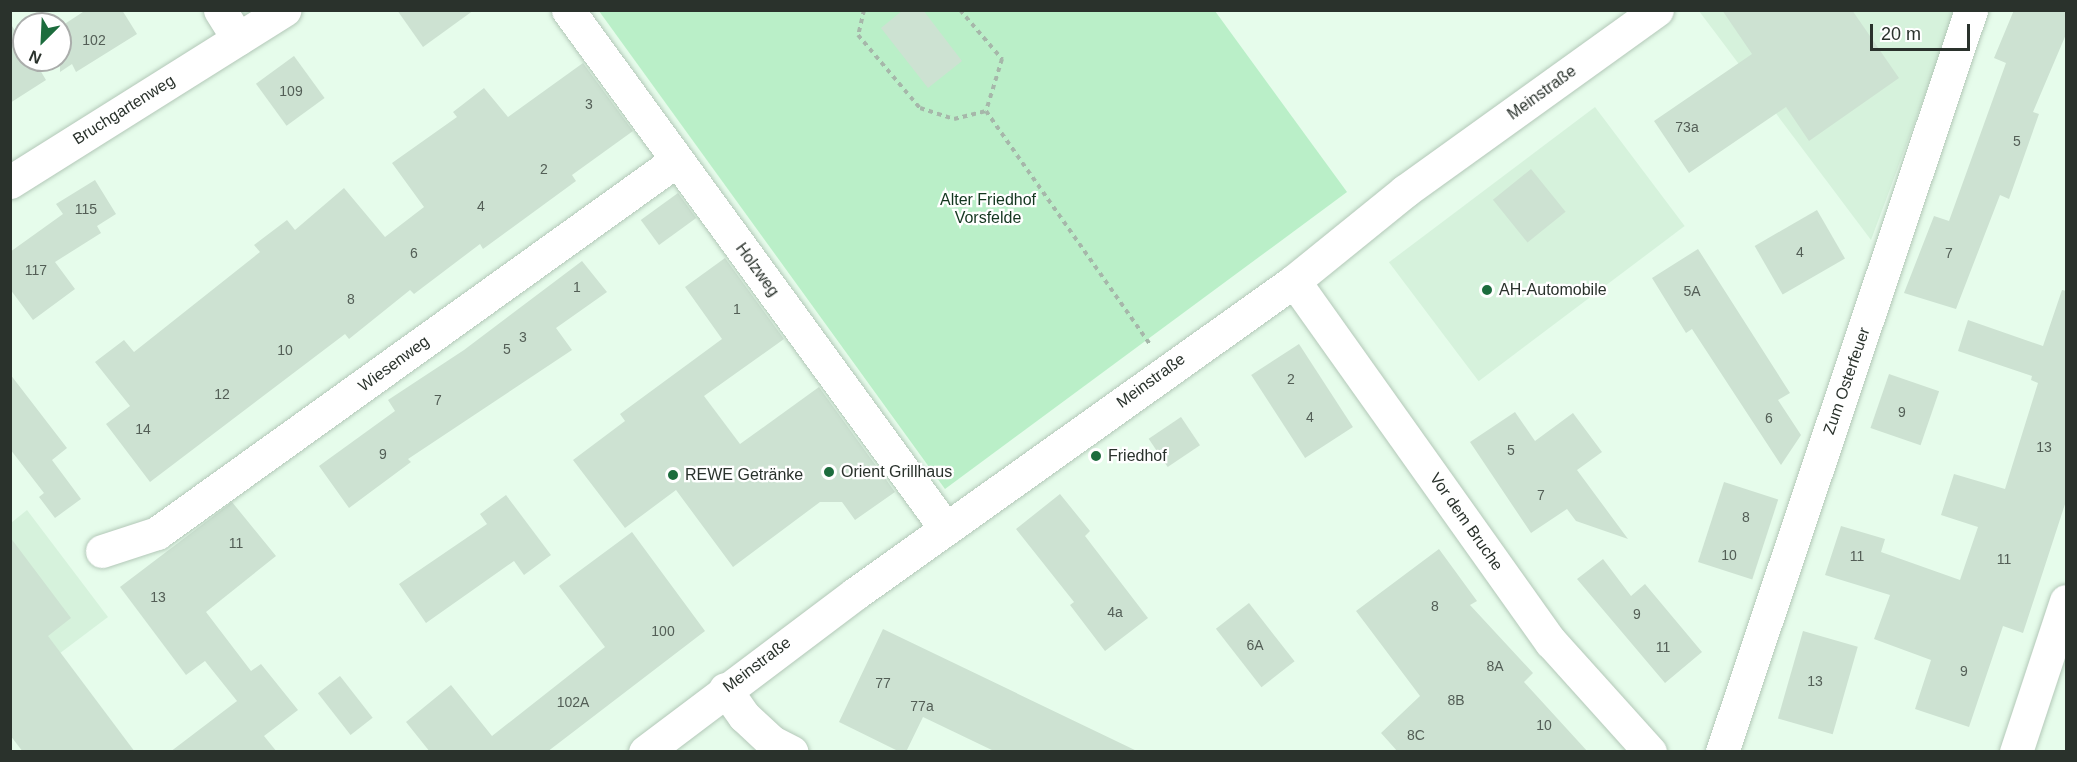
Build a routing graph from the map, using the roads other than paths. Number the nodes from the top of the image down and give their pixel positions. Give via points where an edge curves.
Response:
1 (220, 10) edge
2 (284, 10) edge
3 (568, 10) edge
4 (1657, 10) edge
5 (1971, 10) edge
6 (238, 39) junction
7 (677, 160) junction
8 (10, 182) edge
9 (1294, 281) junction
10 (946, 529) junction
11 (102, 550) dead end
12 (2067, 601) edge
13 (724, 689) junction
14 (645, 752) edge
15 (792, 752) edge
16 (1650, 752) edge
17 (1722, 752) edge
18 (2016, 752) edge

1 - 6 street
2 - 6 street, Bruchgartenweg
3 - 7 street, Holzweg
4 - 9 street, Meinstraße via 1405,191
5 - 17 street, Zum Osterfeuer
6 - 8 street, Bruchgartenweg
7 - 10 street, Holzweg
7 - 11 street, Wiesenweg via 157,533
9 - 10 street, Meinstraße
9 - 16 street, Vor dem Bruche via 1551,642
10 - 13 street, Meinstraße
12 - 18 street
13 - 14 street, Meinstraße
13 - 15 street via 765,735

